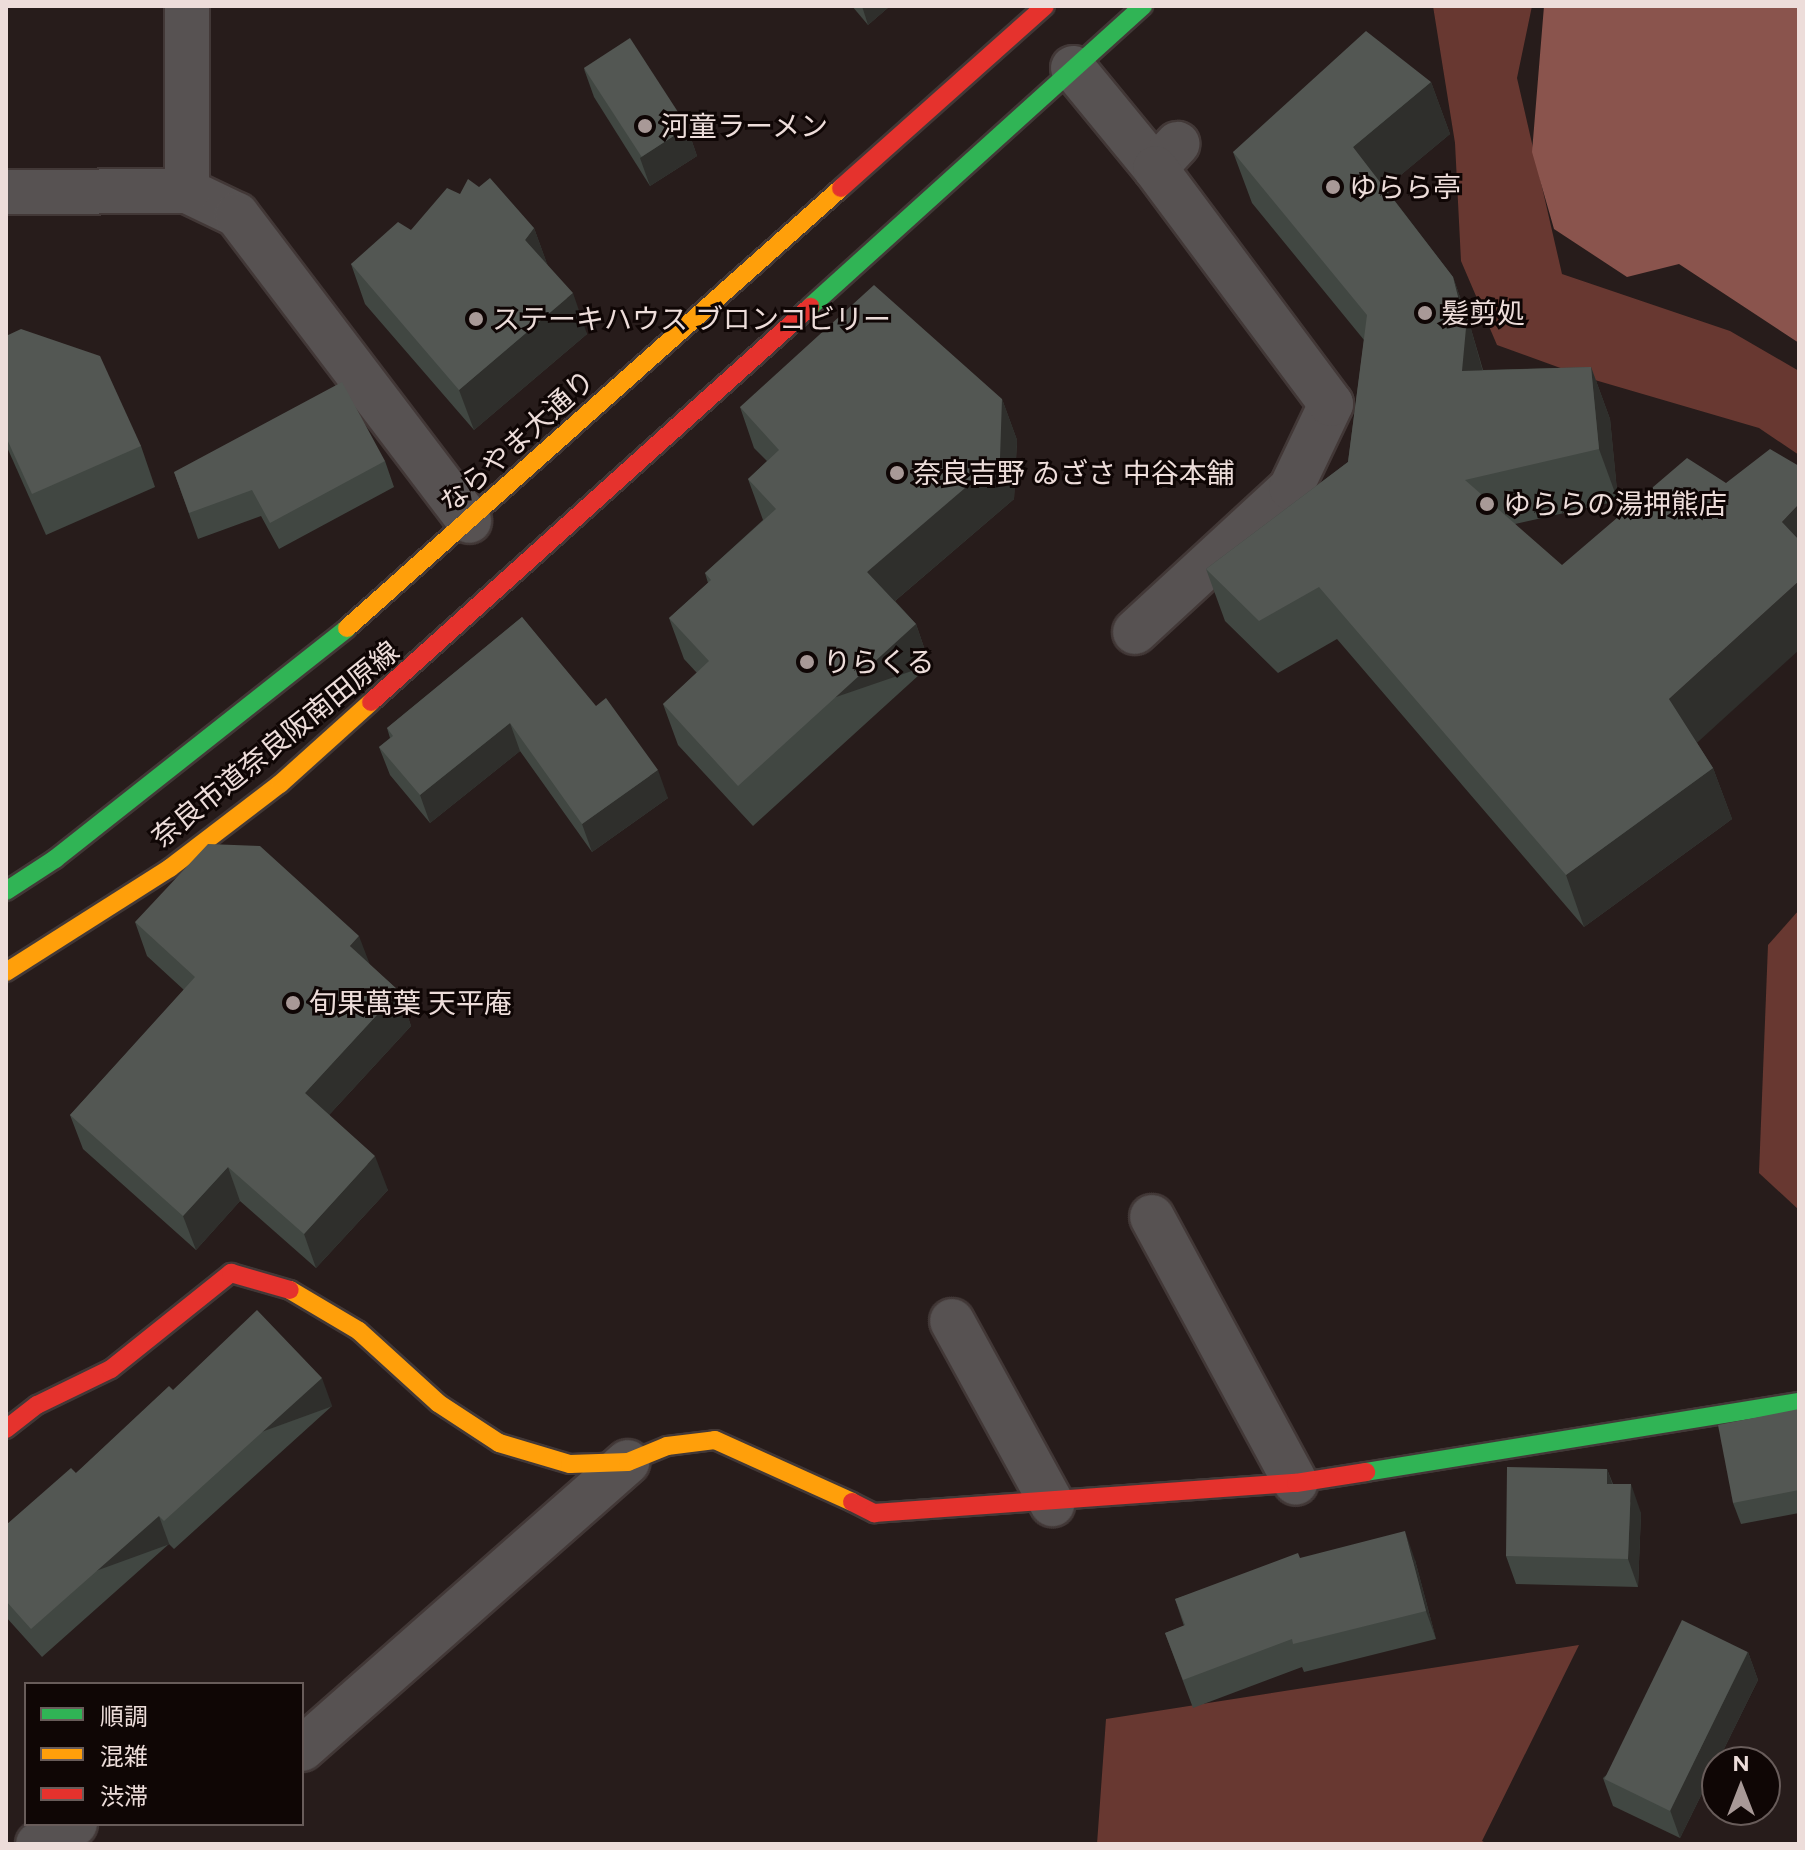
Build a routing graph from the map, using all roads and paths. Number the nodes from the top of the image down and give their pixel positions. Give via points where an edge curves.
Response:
1 (187, 6) edge
2 (1045, 6) edge
3 (1143, 6) edge
4 (1073, 68) junction
5 (187, 191) junction
6 (6, 192) edge
7 (469, 521) junction
8 (1135, 632) dead end
9 (6, 891) edge
10 (6, 972) edge
11 (1152, 1217) dead end
12 (952, 1321) dead end
13 (1799, 1402) edge
14 (6, 1429) edge
15 (628, 1462) junction
16 (1296, 1483) junction
17 (1052, 1504) junction
18 (304, 1747) edge
19 (71, 1826) edge
20 (38, 1844) edge

1 - 5 street
2 - 7 street, ならやま大通り
3 - 4 street
4 - 8 street via 1166,156 1331,404 1291,488
4 - 10 street, 奈良市道奈良阪南田原線 via 280,784 170,868
5 - 6 street
5 - 7 street via 237,215
7 - 9 street, ならやま大通り via 304,666
11 - 16 street
12 - 17 street
13 - 16 street
14 - 15 street via 37,1405 111,1369 231,1273 299,1292 359,1331 438,1403 499,1443 570,1464
15 - 17 street via 667,1446 715,1440 874,1513
15 - 18 street
16 - 17 street
19 - 20 street

